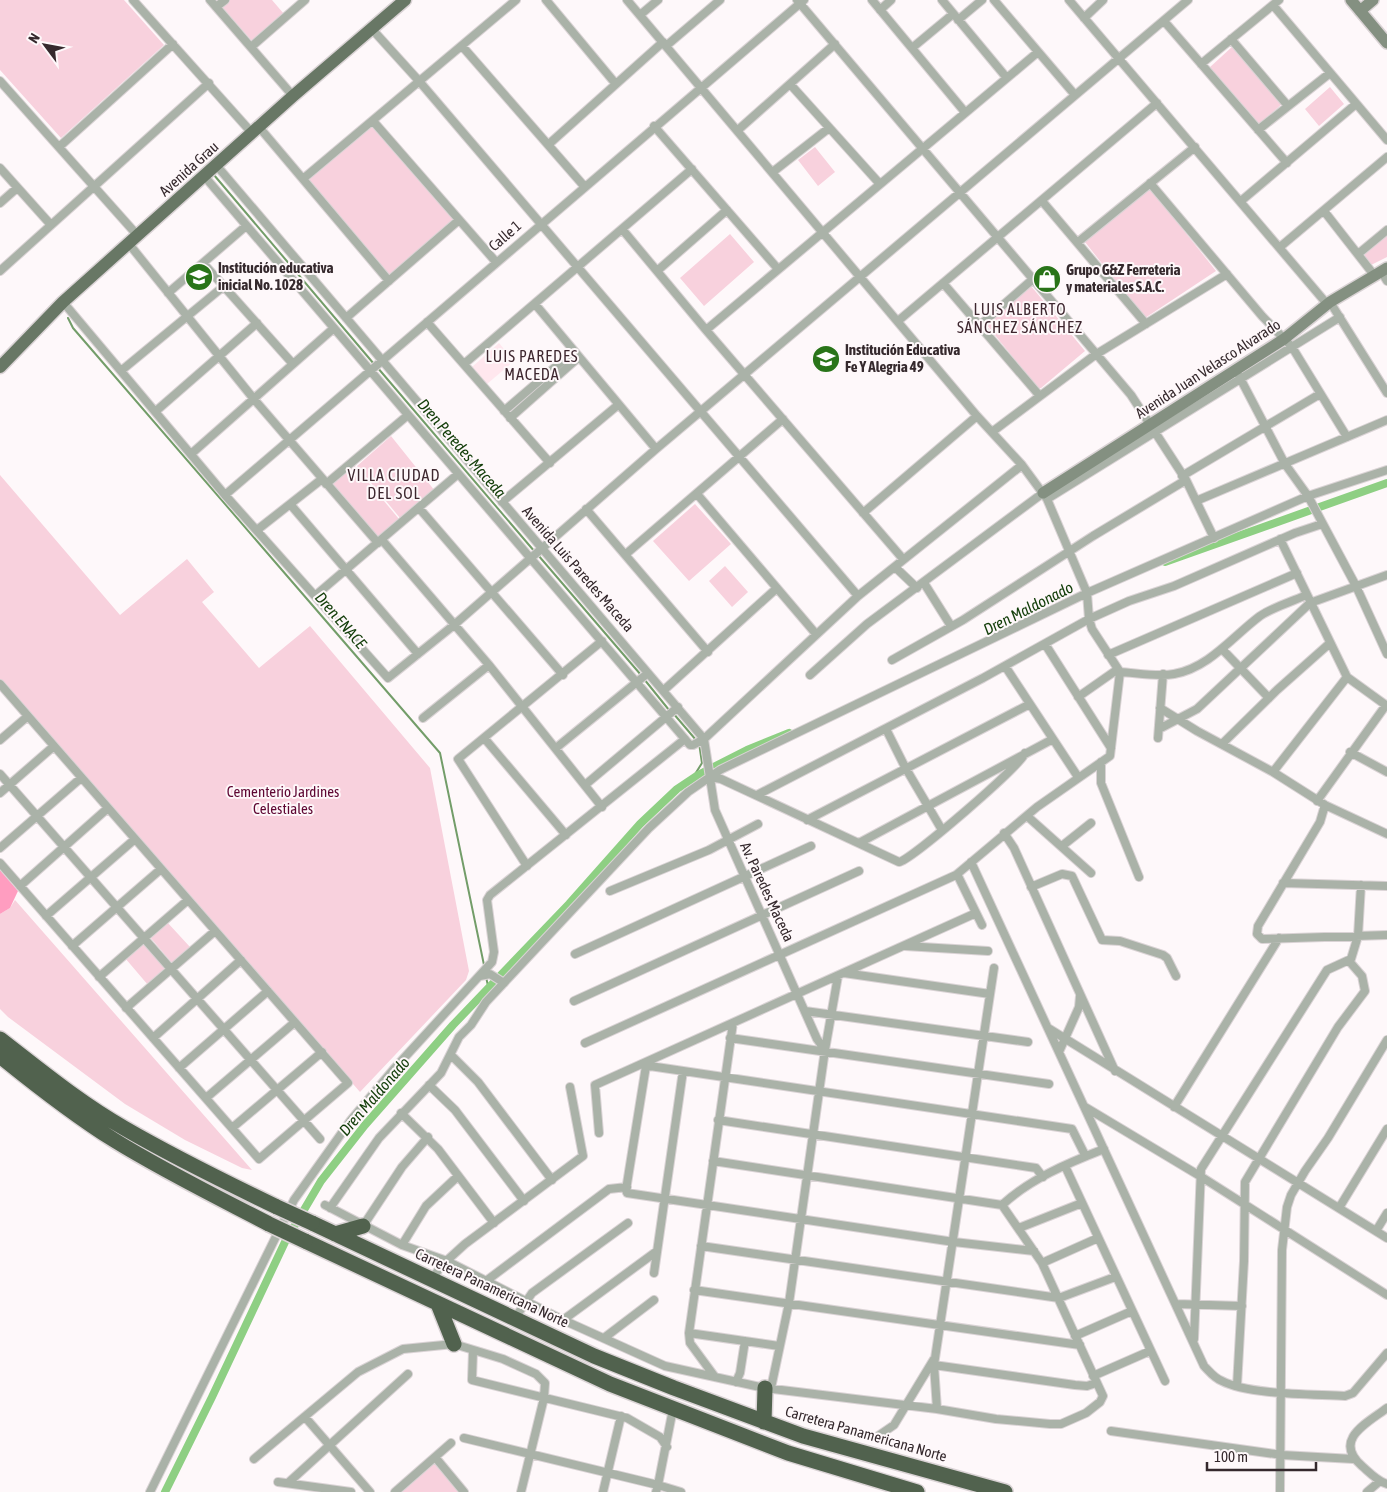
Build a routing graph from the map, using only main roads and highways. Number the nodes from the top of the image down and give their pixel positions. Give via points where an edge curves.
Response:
1 (404, 0) edge
2 (0, 367) edge
3 (0, 1039) edge
4 (0, 1056) edge
5 (363, 1226) road end
6 (335, 1234) junction
7 (438, 1304) junction
8 (454, 1344) road end
9 (768, 1388) road end
10 (764, 1422) junction
11 (917, 1492) edge
12 (1005, 1492) edge

1 - 2 main road, Avenida Grau via 64,302
3 - 6 highway, Carretera Panamericana Norte, bridge via 52,1080 122,1127 199,1170
4 - 7 highway, bridge via 44,1092 114,1140 191,1184
5 - 6 highway
6 - 10 highway, Carretera Panamericana Norte via 594,1356
7 - 8 highway
7 - 11 highway via 610,1384 673,1409 788,1453
9 - 10 highway
10 - 12 highway, Carretera Panamericana Norte via 803,1436

